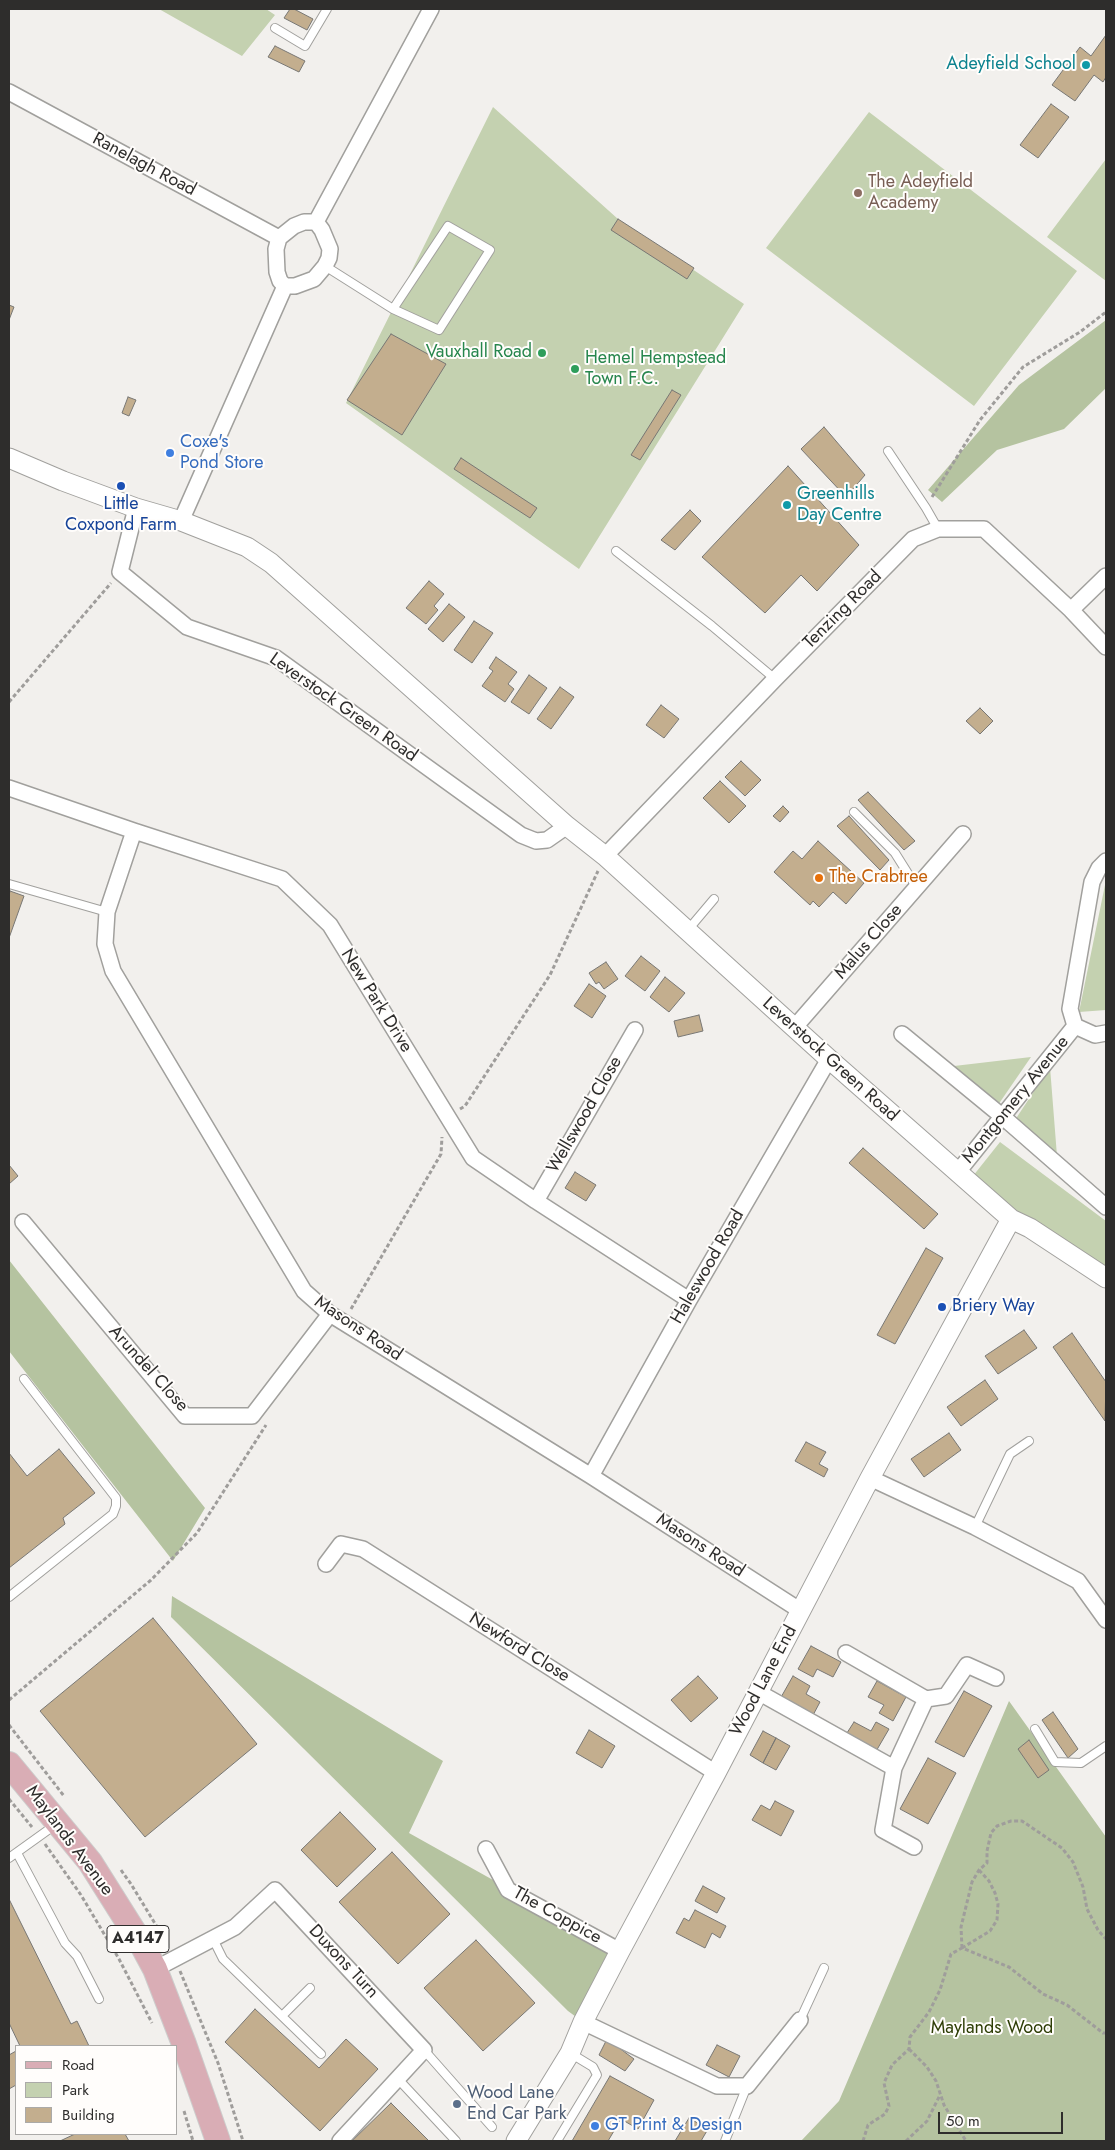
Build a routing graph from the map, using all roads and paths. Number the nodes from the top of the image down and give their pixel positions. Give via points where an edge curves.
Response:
1 (327, 9) edge
2 (431, 9) edge
3 (275, 28) dead end
4 (9, 92) edge
5 (316, 222) junction
6 (279, 238) junction
7 (325, 266) junction
8 (285, 286) junction
9 (392, 308) junction
10 (1106, 312) edge
11 (888, 451) dead end
12 (9, 458) edge
13 (136, 508) junction
14 (926, 508) junction
15 (181, 521) junction
16 (938, 530) junction
17 (616, 551) dead end
18 (120, 572) junction
19 (1106, 576) edge
20 (1071, 610) junction
21 (1106, 648) edge
22 (775, 678) junction
23 (9, 702) edge
24 (9, 788) edge
25 (854, 812) dead end
26 (567, 826) junction
27 (134, 831) junction
28 (963, 834) dead end
29 (604, 856) junction
30 (1106, 861) edge
31 (9, 884) edge
32 (917, 888) junction
33 (714, 899) dead end
34 (107, 912) junction
35 (686, 932) junction
36 (1074, 1026) junction
37 (794, 1028) junction
38 (635, 1030) dead end
39 (1106, 1033) edge
40 (902, 1034) dead end
41 (828, 1059) junction
42 (1003, 1116) junction
43 (448, 1118) junction
44 (957, 1173) junction
45 (536, 1201) junction
46 (1106, 1207) edge
47 (1011, 1219) junction
48 (22, 1222) dead end
49 (1106, 1278) edge
50 (689, 1300) junction
51 (330, 1314) junction
52 (343, 1322) junction
53 (24, 1380) dead end
54 (269, 1422) dead end
55 (1029, 1441) dead end
56 (590, 1476) junction
57 (870, 1478) junction
58 (975, 1527) junction
59 (326, 1564) dead end
60 (9, 1597) edge
61 (801, 1611) junction
62 (1106, 1620) edge
63 (846, 1653) dead end
64 (996, 1678) dead end
65 (758, 1692) junction
66 (926, 1699) junction
67 (9, 1700) edge
68 (1035, 1729) dead end
69 (1106, 1746) edge
70 (9, 1764) edge
71 (894, 1768) junction
72 (716, 1773) junction
73 (9, 1798) edge
74 (59, 1823) junction
75 (30, 1824) dead end
76 (914, 1847) dead end
77 (486, 1849) dead end
78 (17, 1853) junction
79 (52, 1854) dead end
80 (9, 1858) edge
81 (979, 1870) junction
82 (214, 1939) junction
83 (1106, 1939) edge
84 (962, 1948) junction
85 (620, 1951) junction
86 (824, 1968) dead end
87 (154, 1969) junction
88 (310, 1988) dead end
89 (99, 1999) dead end
90 (283, 2015) junction
91 (800, 2020) joint
92 (583, 2022) junction
93 (156, 2031) dead end
94 (1106, 2033) edge
95 (180, 2046) edge
96 (909, 2049) junction
97 (424, 2050) junction
98 (570, 2053) junction
99 (321, 2054) dead end
100 (398, 2079) junction
101 (747, 2086) junction
102 (940, 2094) junction
103 (182, 2104) dead end
104 (492, 2126) dead end
105 (521, 2137) edge
106 (193, 2141) edge
107 (218, 2141) edge
108 (340, 2141) edge
109 (456, 2141) edge
110 (557, 2141) edge
111 (725, 2141) edge
112 (863, 2141) edge
113 (906, 2141) edge
114 (966, 2141) edge

1 - 3 lane via 305,46
2 - 5 street
4 - 6 street, Ranelagh Road
5 - 6 street via 294,226
5 - 7 street via 330,249
6 - 8 street via 277,272
7 - 8 street via 314,279
7 - 9 lane
8 - 15 street
9 - 9 lane via 448,226 490,250 438,330
10 - 14 path via 1023,367 980,420
11 - 14 lane
12 - 13 street, Leverstock Green Road
13 - 15 street, Leverstock Green Road
13 - 18 street
14 - 16 lane
15 - 26 street, Leverstock Green Road via 247,546 271,563
16 - 20 street, Tenzing Road via 984,529
16 - 22 street, Tenzing Road via 912,539
17 - 22 lane
18 - 23 path
18 - 26 street, Leverstock Green Road via 187,627 276,658 521,835 536,841 547,840
19 - 20 street
20 - 21 street, Tenzing Road
22 - 29 street, Tenzing Road
24 - 27 street, New Park Drive
25 - 32 lane via 895,853
26 - 29 street, Leverstock Green Road
27 - 34 street, Masons Road
27 - 43 street, New Park Drive via 282,879 330,925
28 - 32 street, Malus Close
29 - 35 street, Leverstock Green Road
29 - 43 path via 550,975 465,1106
30 - 36 street, Montgomery Avenue via 1092,882 1070,1010
31 - 34 lane
32 - 37 street, Malus Close
33 - 35 lane
34 - 51 street, Masons Road via 105,944 113,971 304,1291
35 - 37 street, Leverstock Green Road
36 - 39 street, Montgomery Avenue via 1095,1035
36 - 42 street, Montgomery Avenue
37 - 41 street, Leverstock Green Road
38 - 45 street, Wellswood Close
40 - 42 street
41 - 44 street, Leverstock Green Road
41 - 50 street, Haleswood Road
42 - 44 street, Montgomery Avenue
42 - 46 street
43 - 45 street, New Park Drive via 473,1158
43 - 52 path via 443,1123 441,1154
44 - 47 street, Leverstock Green Road
45 - 50 street, New Park Drive
47 - 49 street, Leverstock Green Road
47 - 57 street, Wood Lane End
48 - 51 street, Arundel Close via 185,1416 252,1416
50 - 56 street, Haleswood Road
51 - 52 street, Masons Road
52 - 56 street, Masons Road
53 - 60 lane via 116,1498 116,1506 113,1514
54 - 67 path via 197,1533 151,1580
55 - 58 lane via 1010,1454
56 - 61 street, Masons Road
57 - 58 street
57 - 61 street, Wood Lane End
58 - 62 street via 1078,1581
59 - 72 street, Newford Close via 341,1544 363,1549
61 - 65 street, Wood Lane End
63 - 66 street
64 - 66 street via 967,1665 946,1696
65 - 71 street
65 - 72 street, Wood Lane End
66 - 71 street
68 - 69 lane via 1055,1762 1081,1763
70 - 74 main road, Maylands Avenue / A4147
71 - 76 street via 883,1830
72 - 85 street, Wood Lane End
73 - 75 path
74 - 78 lane
74 - 87 main road, Maylands Avenue / A4147 via 114,1898
77 - 85 street, The Coppice via 508,1890
78 - 80 lane
78 - 89 lane
79 - 93 path via 119,1959
81 - 83 path via 987,1863 991,1833 997,1826 1022,1821 1062,1848 1073,1862 1083,1886 1087,1909
81 - 84 path via 966,1904 961,1927
81 - 84 path via 995,1893 997,1920 990,1931
82 - 87 street, Duxons Turn
82 - 90 lane via 223,1959
82 - 97 street, Duxons Turn via 235,1927 275,1890
84 - 94 path via 1010,1967 1042,1994 1067,2005
84 - 96 path via 951,1954 940,1990 929,2012 910,2037
85 - 92 street, Wood Lane End
86 - 91 lane
87 - 95 main road, Maylands Avenue / A4147
88 - 90 lane
90 - 99 lane
91 - 101 street
92 - 98 street, Wood Lane End
92 - 101 street via 717,2086
95 - 107 main road, Maylands Avenue / A4147
96 - 102 path via 936,2081
96 - 112 path via 892,2065 884,2083 889,2106 885,2114 868,2125
97 - 100 street
97 - 104 lane
98 - 105 street, Wood Lane End
98 - 110 lane via 593,2068 596,2075
100 - 108 street
100 - 109 lane
101 - 111 lane
102 - 113 path via 927,2121
102 - 114 path
103 - 106 path

